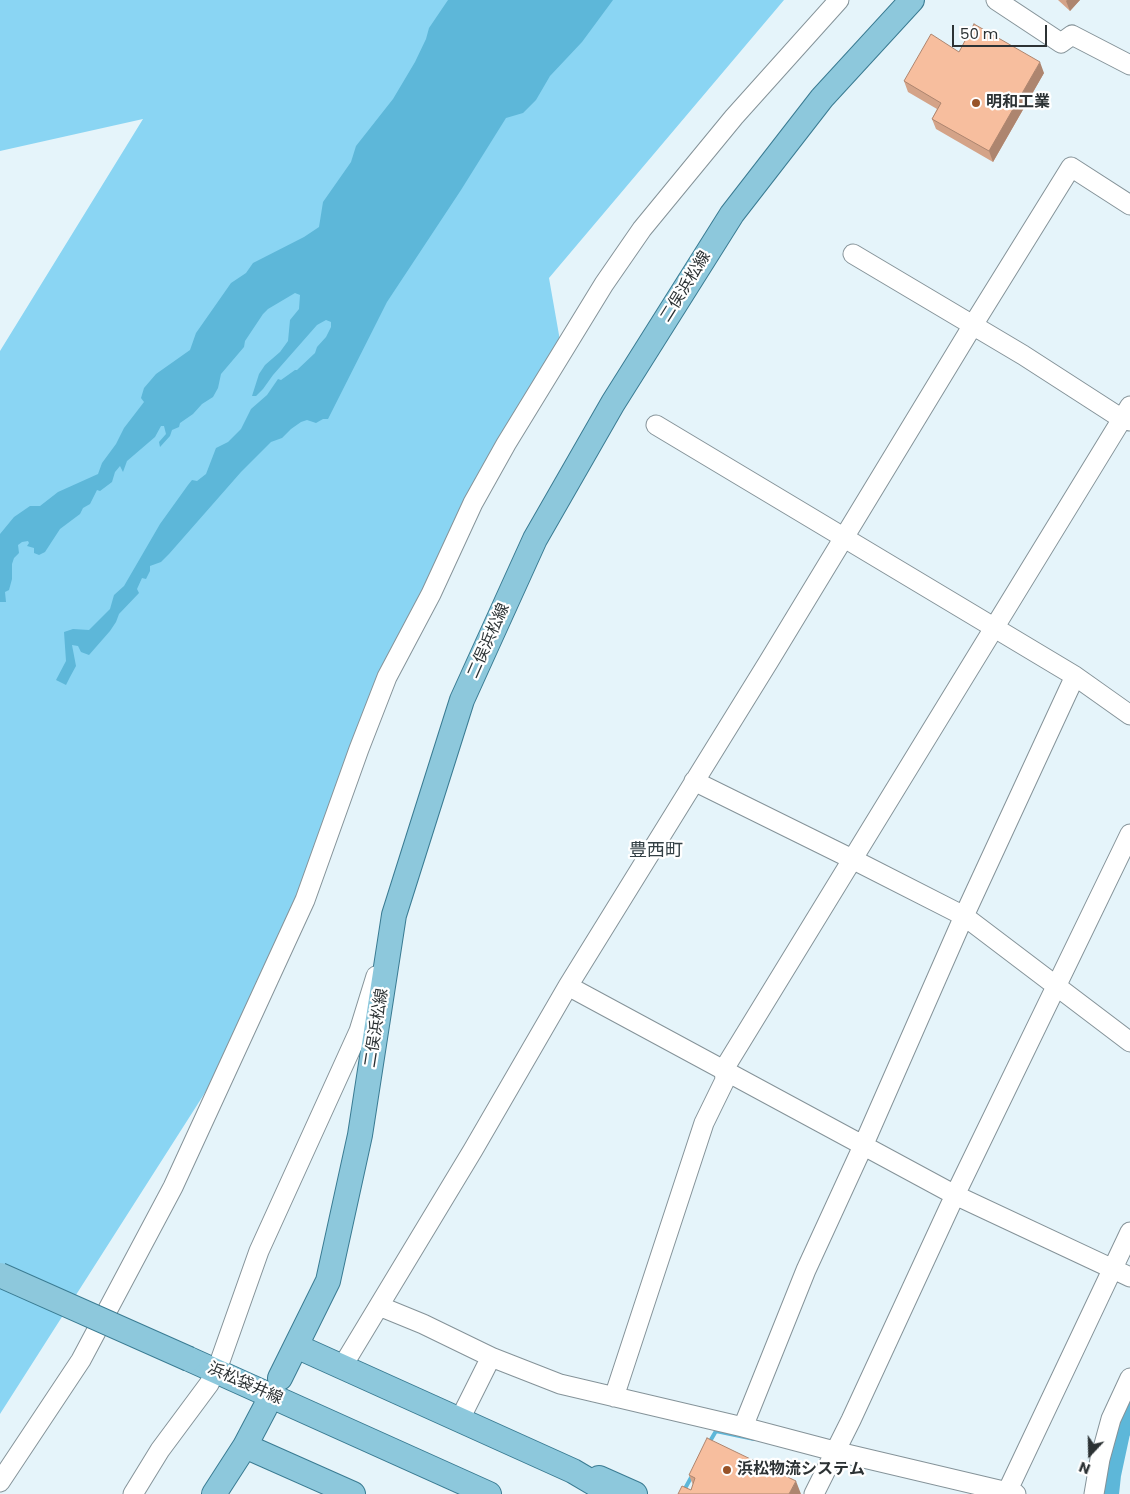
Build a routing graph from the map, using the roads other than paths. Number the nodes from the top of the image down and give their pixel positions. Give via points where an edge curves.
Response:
1 (839, 0) edge
2 (912, 0) edge
3 (996, 0) edge
4 (1130, 65) edge
5 (1130, 205) edge
6 (852, 254) dead end
7 (973, 325) junction
8 (1128, 415) edge
9 (656, 425) dead end
10 (844, 537) junction
11 (994, 628) junction
12 (1075, 676) junction
13 (1130, 715) edge
14 (694, 781) junction
15 (1130, 834) edge
16 (852, 858) junction
17 (394, 915) junction
18 (964, 916) junction
19 (568, 986) junction
20 (1056, 986) junction
21 (1130, 1042) edge
22 (724, 1069) junction
23 (864, 1146) junction
24 (955, 1195) junction
25 (1130, 1232) edge
26 (1112, 1269) junction
27 (0, 1275) edge
28 (1130, 1277) edge
29 (380, 1306) junction
30 (296, 1346) junction
31 (491, 1358) junction
32 (342, 1367) junction
33 (216, 1372) junction
34 (280, 1378) dead end
35 (1130, 1378) edge
36 (614, 1397) junction
37 (265, 1408) dead end
38 (460, 1419) junction
39 (743, 1427) junction
40 (245, 1446) junction
41 (834, 1451) junction
42 (573, 1471) junction
43 (0, 1482) edge
44 (1008, 1493) edge
45 (133, 1494) edge
46 (214, 1494) edge
47 (353, 1494) edge
48 (489, 1494) edge
49 (612, 1494) edge
50 (635, 1494) edge
51 (814, 1494) edge
52 (1094, 1494) edge

1 - 43 street via 734,117 642,229 604,284 506,444 473,503 388,677 305,900 173,1187 81,1360
2 - 17 main road, 二俣浜松線 via 822,98 732,214 613,403 536,539 462,700
3 - 4 street via 1061,43 1072,35
5 - 7 street via 1071,167
6 - 7 street
7 - 8 street
7 - 10 street
8 - 11 street
9 - 10 street
10 - 11 street
10 - 14 street
11 - 12 street
11 - 16 street
12 - 13 street
12 - 18 street
14 - 16 street
14 - 19 street
15 - 20 street
16 - 18 street
16 - 22 street
17 - 30 main road, 二俣浜松線 via 342,1224 328,1281
17 - 33 street via 359,1032 259,1251
18 - 20 street
18 - 23 street
19 - 22 street
19 - 29 street
20 - 21 street
20 - 24 street
22 - 23 street
22 - 36 street via 725,1080 704,1123
23 - 24 street
23 - 39 street via 806,1270
24 - 26 street
24 - 41 street via 856,1411
25 - 26 street
26 - 28 street
26 - 44 street
27 - 33 main road, 浜松袋井線, bridge
29 - 31 street
29 - 32 street
30 - 32 main road
30 - 34 main road, 二俣浜松線
31 - 36 street via 560,1384
31 - 38 street
32 - 38 main road
33 - 45 street
33 - 48 main road, 浜松袋井線
35 - 52 street via 1111,1419
36 - 39 street
37 - 40 main road
38 - 42 main road
39 - 41 street
40 - 46 main road
40 - 47 main road
41 - 44 street
41 - 51 street
42 - 49 main road
42 - 50 main road via 598,1477

